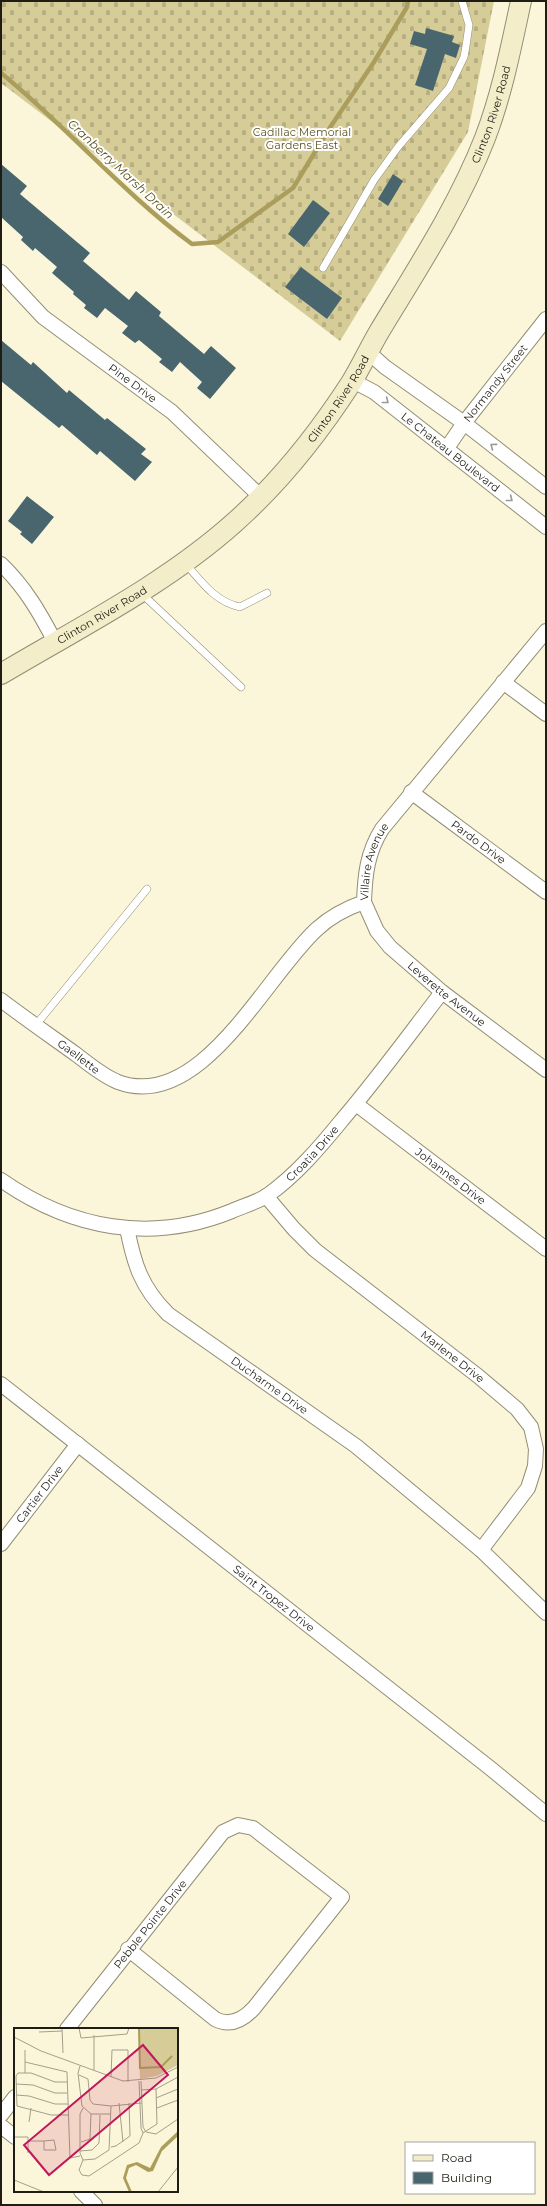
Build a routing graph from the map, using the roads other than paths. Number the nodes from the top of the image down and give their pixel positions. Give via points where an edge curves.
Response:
1 (462, 1) edge
2 (521, 1) edge
3 (323, 268) dead end
4 (1, 272) edge
5 (546, 319) edge
6 (368, 351) junction
7 (353, 381) junction
8 (464, 423) junction
9 (447, 448) junction
10 (546, 487) edge
11 (261, 497) junction
12 (546, 527) edge
13 (184, 561) junction
14 (1, 564) edge
15 (139, 592) junction
16 (267, 593) dead end
17 (546, 631) edge
18 (55, 642) junction
19 (1, 674) edge
20 (503, 682) junction
21 (241, 687) dead end
22 (546, 714) edge
23 (411, 792) junction
24 (147, 889) dead end
25 (546, 892) edge
26 (364, 902) junction
27 (442, 992) junction
28 (1, 1000) edge
29 (35, 1026) junction
30 (546, 1070) edge
31 (166, 1083) joint
32 (356, 1104) junction
33 (1, 1180) edge
34 (266, 1196) junction
35 (127, 1228) junction
36 (546, 1249) edge
37 (1, 1384) edge
38 (78, 1444) junction
39 (1, 1544) edge
40 (481, 1550) junction
41 (546, 1613) edge
42 (546, 1814) edge
43 (128, 1949) junction
44 (68, 2028) edge
45 (14, 2098) edge
46 (1, 2115) edge
47 (1, 2126) edge
48 (14, 2136) edge
49 (82, 2192) edge
50 (95, 2205) edge

1 - 3 lane via 469,25 466,46 464,57 449,88 398,147 374,180
2 - 6 street, Clinton River Road via 506,73 495,111 473,167 450,212
4 - 11 street, Pine Drive via 43,317 172,412
5 - 8 street, Normandy Street
6 - 7 street, Clinton River Road
6 - 8 street via 385,367
7 -> 9 street, Le Chateau Boulevard via 374,392
7 - 11 street, Clinton River Road via 315,436
8 - 9 street, Normandy Street
10 -> 8 street
9 -> 12 street, Le Chateau Boulevard
11 - 13 street, Clinton River Road via 208,544
13 - 15 street, Clinton River Road
13 - 16 lane via 212,593 228,604 240,607
14 - 18 street via 19,581
15 - 18 street, Clinton River Road
15 - 21 lane
17 - 20 street, Villaire Avenue
18 - 19 street, Clinton River Road
20 - 22 street
20 - 23 street, Villaire Avenue
23 - 25 street, Pardo Drive
23 - 26 street, Villaire Avenue via 374,842 365,874
24 - 29 lane
26 - 27 street, Leverette Avenue via 377,931 390,947
26 - 31 street, Villaire Avenue via 348,908 317,928 222,1043 201,1063
27 - 30 street, Leverette Avenue
27 - 32 street, Croatia Drive
28 - 29 street, Gaellette
29 - 31 street, Gaellette via 110,1079 137,1086
32 - 34 street, Croatia Drive via 290,1178
32 - 36 street, Johannes Drive
33 - 35 street via 55,1211 83,1221
34 - 35 street, Croatia Drive via 195,1224 168,1228
34 - 40 street, Marlene Drive via 314,1250 478,1376 517,1409 531,1427 536,1449 530,1484 522,1499
35 - 40 street, Ducharme Drive via 132,1256 142,1282 168,1314 356,1446
37 - 38 street, Saint Tropez Drive
38 - 39 street, Cartier Drive
38 - 42 street, Saint Tropez Drive
40 - 41 street, Ducharme Drive
43 - 43 street, Pebble Pointe Drive via 218,1837 238,1825 253,1828 261,1833 342,1897 254,2008 247,2016 233,2022 226,2023 215,2019
43 - 44 street, Pebble Pointe Drive
45 - 46 street
47 - 48 street
49 - 50 street

